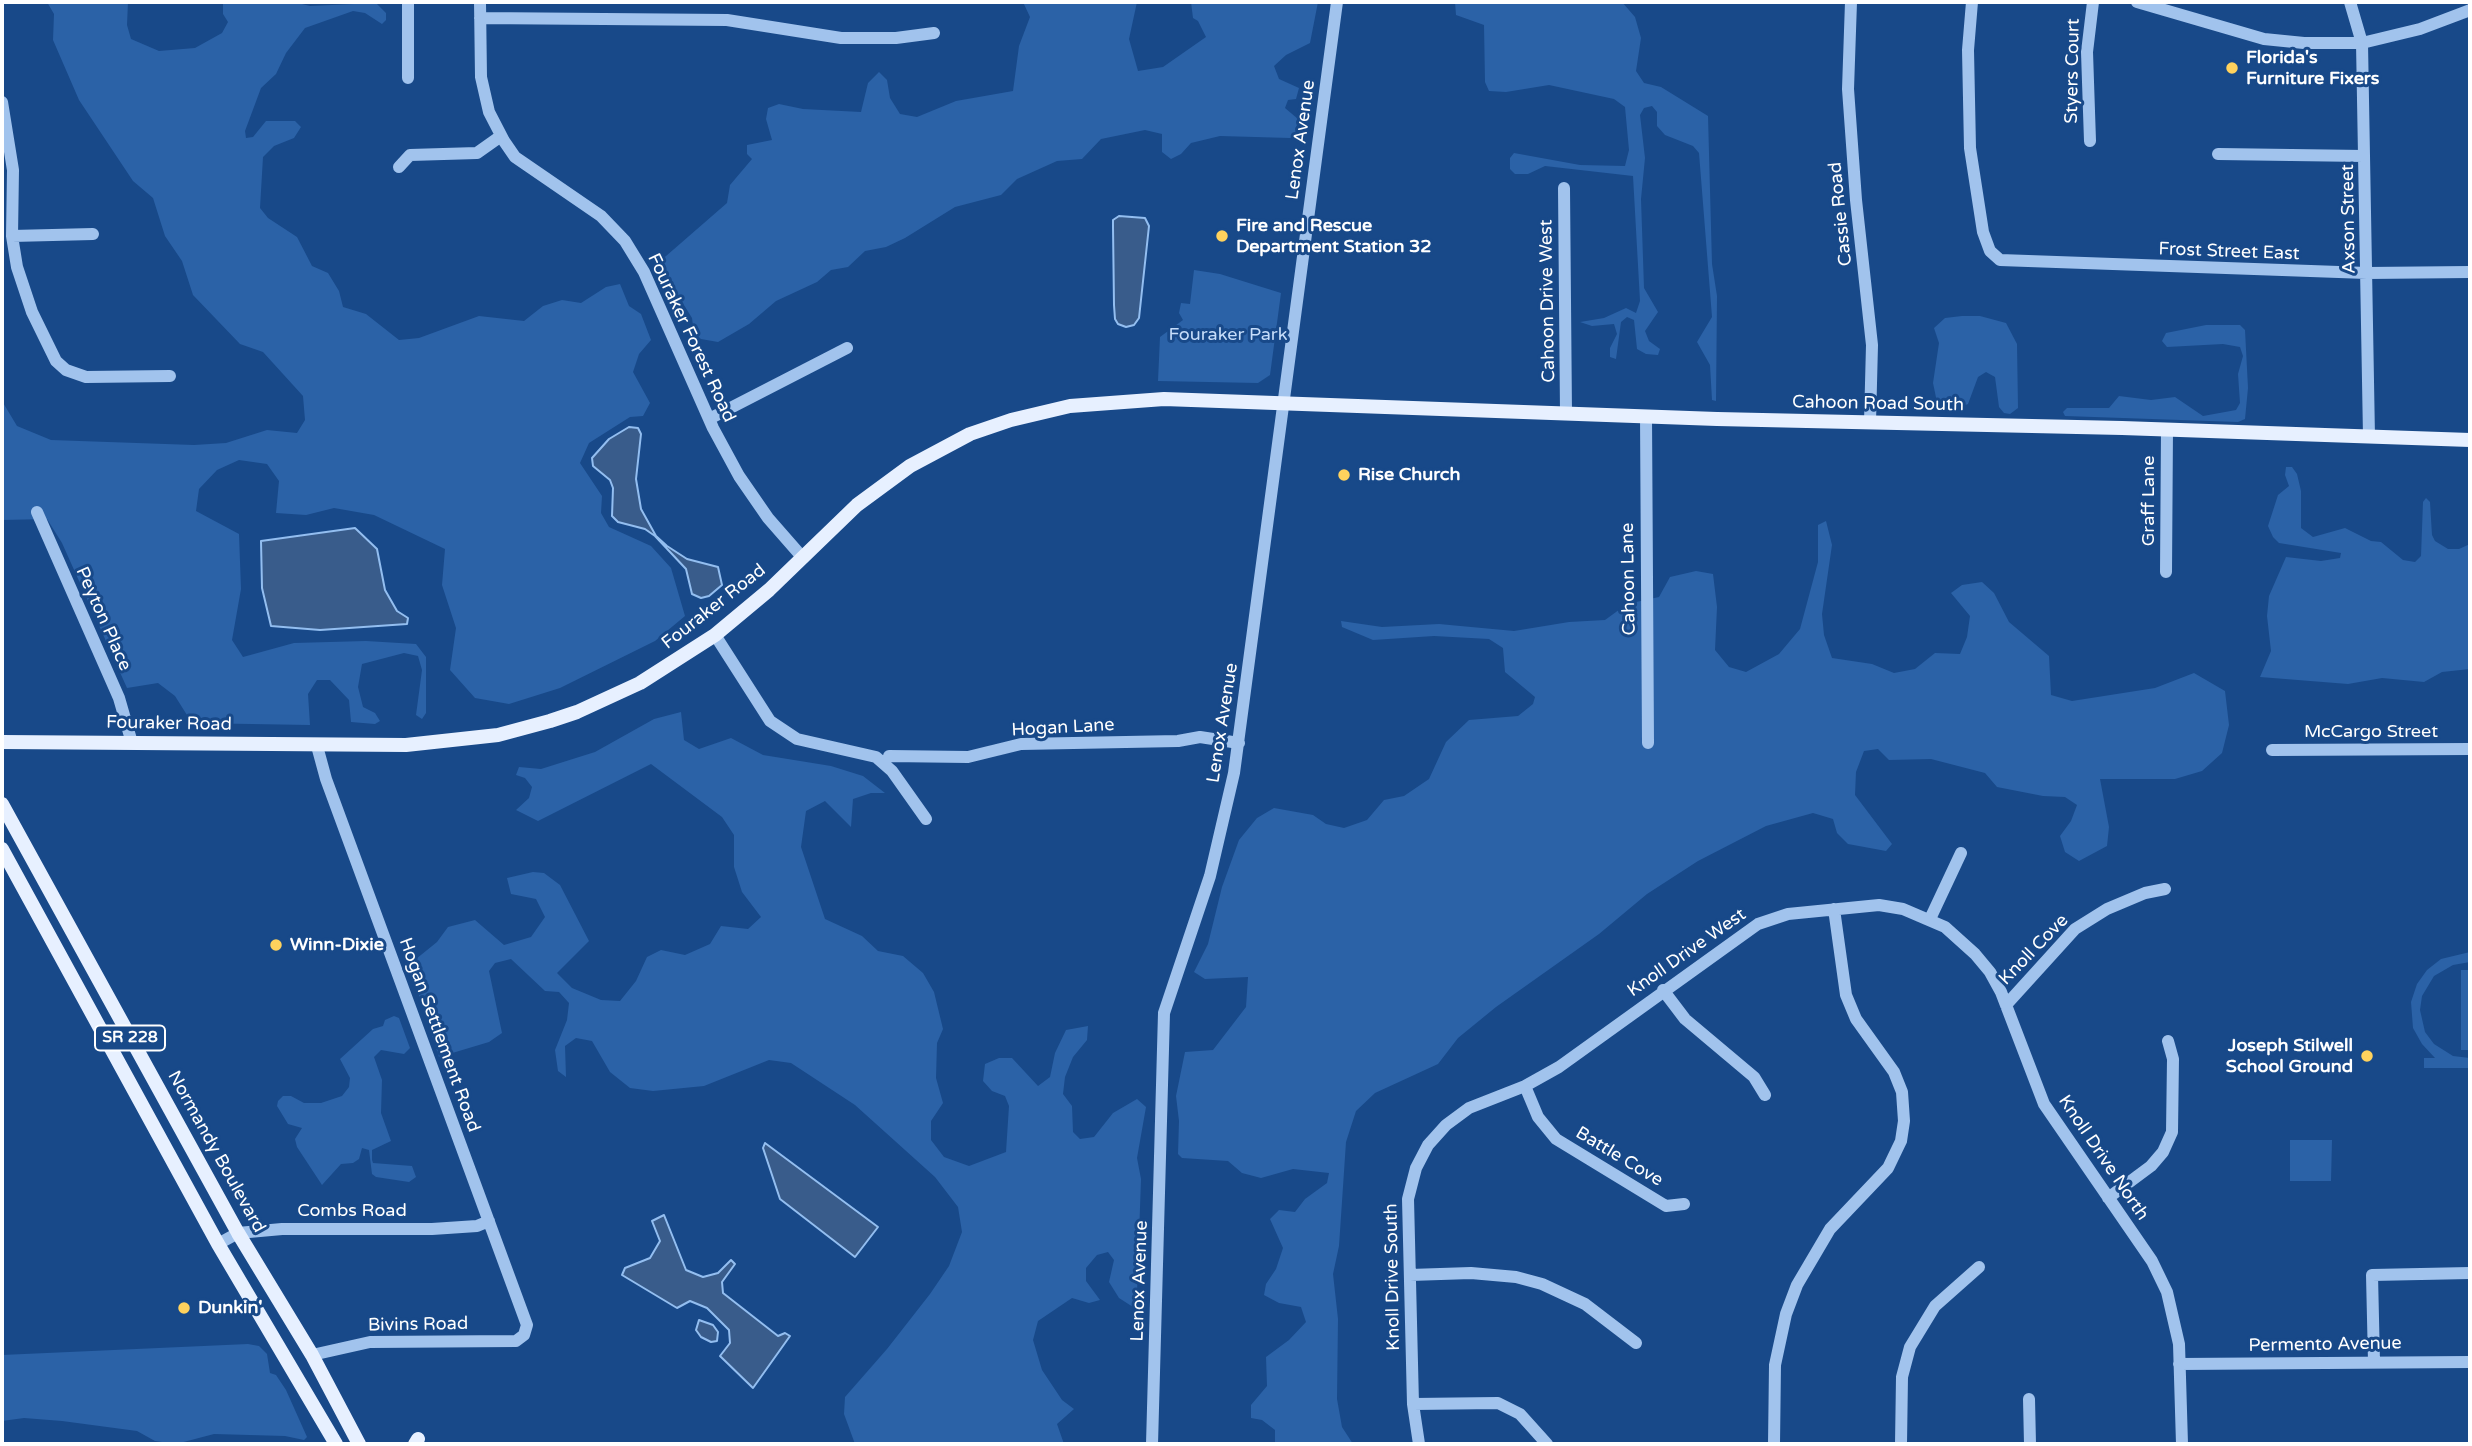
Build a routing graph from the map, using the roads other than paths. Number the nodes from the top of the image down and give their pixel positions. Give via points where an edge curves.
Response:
1 (408, 2) edge
2 (480, 2) edge
3 (1337, 2) edge
4 (1851, 2) edge
5 (1972, 2) edge
6 (2093, 2) edge
7 (2137, 2) edge
8 (2350, 2) edge
9 (2181, 8) edge
10 (2470, 10) edge
11 (480, 18) junction
12 (934, 33) dead end
13 (2362, 43) junction
14 (408, 78) dead end
15 (2, 102) edge
16 (501, 136) junction
17 (2090, 141) dead end
18 (6, 150) edge
19 (2218, 153) dead end
20 (2364, 156) junction
21 (399, 167) dead end
22 (1564, 188) dead end
23 (93, 234) dead end
24 (12, 236) junction
25 (2470, 272) edge
26 (2367, 273) junction
27 (847, 348) dead end
28 (170, 376) dead end
29 (1284, 405) junction
30 (1566, 413) junction
31 (1646, 416) junction
32 (709, 419) junction
33 (1870, 422) junction
34 (2167, 430) junction
35 (2369, 437) junction
36 (2470, 440) edge
37 (37, 512) dead end
38 (803, 558) junction
39 (2166, 572) dead end
40 (715, 635) junction
41 (2, 742) edge
42 (132, 743) junction
43 (1239, 743) junction
44 (1648, 743) dead end
45 (317, 746) junction
46 (2470, 749) edge
47 (2272, 750) dead end
48 (889, 756) dead end
49 (2, 804) edge
50 (926, 819) dead end
51 (2, 849) edge
52 (1961, 853) dead end
53 (2165, 889) dead end
54 (1834, 909) junction
55 (1930, 919) junction
56 (1663, 990) junction
57 (2006, 1005) junction
58 (2168, 1041) dead end
59 (1525, 1086) junction
60 (1765, 1095) dead end
61 (2108, 1198) junction
62 (1684, 1204) dead end
63 (489, 1221) junction
64 (238, 1233) junction
65 (218, 1244) junction
66 (1979, 1267) dead end
67 (2470, 1273) edge
68 (1410, 1275) junction
69 (524, 1335) joint
70 (1636, 1343) dead end
71 (312, 1355) junction
72 (2374, 1362) junction
73 (2470, 1362) edge
74 (2179, 1364) junction
75 (2029, 1399) dead end
76 (1413, 1404) junction
77 (336, 1444) edge
78 (359, 1444) edge
79 (1153, 1444) edge
80 (1419, 1444) edge
81 (1547, 1444) edge
82 (1774, 1444) edge
83 (1901, 1444) edge
84 (2030, 1444) edge
85 (2182, 1444) edge

1 - 14 street
2 - 11 street, Fouraker Forest Road
3 - 29 street, Lenox Avenue
4 - 33 street, Cassie Road via 1849,101 1872,345
5 - 26 street, Frost Street East via 1970,148 1990,251 2000,260
6 - 17 street, Styers Court via 2087,52
7 - 9 street
8 - 13 street, Axson Street
9 - 13 street via 2264,39
10 - 13 street via 2420,29
11 - 12 street via 727,20 841,38
11 - 16 street, Fouraker Forest Road via 481,77 489,112
13 - 20 street, Axson Street
15 - 18 street
16 - 21 street via 477,153 410,155
16 - 32 street, Fouraker Forest Road via 515,157 601,216 625,241
18 - 24 street
19 - 20 street
20 - 26 street, Axson Street
22 - 30 street, Cahoon Drive West
23 - 24 street
24 - 28 street via 32,312 61,366 86,377
25 - 26 street, Frost Street East
26 - 35 street, Axson Street
27 - 32 street
29 - 30 main road, Cahoon Road South
29 - 38 main road, Fouraker Road via 1110,401 1011,420 970,434 910,466 857,505
29 - 43 street, Lenox Avenue
30 - 31 main road, Cahoon Road South
31 - 33 main road, Cahoon Road South
31 - 44 street, Cahoon Lane
32 - 38 street, Fouraker Forest Road via 739,476
33 - 34 main road, Cahoon Road South
34 - 35 main road, Cahoon Road South
34 - 39 street, Graff Lane
35 - 36 main road, Cahoon Road South
37 - 42 street, Peyton Place via 119,698
38 - 40 main road, Fouraker Road
40 - 45 main road, Fouraker Road via 640,683 577,712 522,729 406,745
40 - 50 street via 770,721 797,740 876,757 892,771
41 - 42 main road, Fouraker Road
42 - 45 main road, Fouraker Road
43 - 48 street, Hogan Lane via 1200,737 1021,744 968,757
43 - 79 street, Lenox Avenue via 1221,837 1164,1013
45 - 63 street, Hogan Settlement Road
46 - 47 street, McCargo Street
49 - 64 main road, Normandy Boulevard / SR 228
51 - 65 main road, SR 228
52 - 55 street
53 - 57 street, Knoll Cove via 2132,898 2075,929
54 - 55 street, Knoll Drive West via 1880,905
54 - 56 street, Knoll Drive West via 1788,914 1758,924
54 - 82 street via 1846,995 1856,1019 1894,1072 1902,1092 1904,1122 1888,1168 1830,1230 1797,1285 1775,1365
55 - 57 street, Knoll Drive North via 1955,934 1975,954
56 - 59 street, Knoll Drive West via 1559,1067
56 - 60 street via 1685,1019 1754,1077
57 - 61 street, Knoll Drive North via 2044,1104
58 - 61 street via 2173,1059 2172,1132 2151,1166
59 - 62 street, Battle Cove via 1538,1117 1567,1147 1666,1206
59 - 68 street, Knoll Drive South via 1469,1108 1428,1145 1409,1193
61 - 74 street, Knoll Drive North via 2152,1261 2167,1292
63 - 64 street, Combs Road via 432,1229
63 - 69 street, Hogan Settlement Road via 527,1325
64 - 65 street, Combs Road
64 - 71 main road, Normandy Boulevard / SR 228
65 - 77 main road, SR 228
66 - 83 street via 1935,1306 1915,1334 1902,1377
67 - 72 street via 2372,1275
68 - 70 street via 1471,1273 1542,1284 1585,1304
68 - 76 street, Knoll Drive South
69 - 71 street, Bivins Road via 516,1341 370,1342
71 - 78 main road, Normandy Boulevard / SR 228
72 - 73 street, Permento Avenue
72 - 74 street, Permento Avenue
74 - 85 street, Knoll Drive North
75 - 84 street
76 - 80 street, Knoll Drive South
76 - 81 street via 1498,1404 1520,1414

